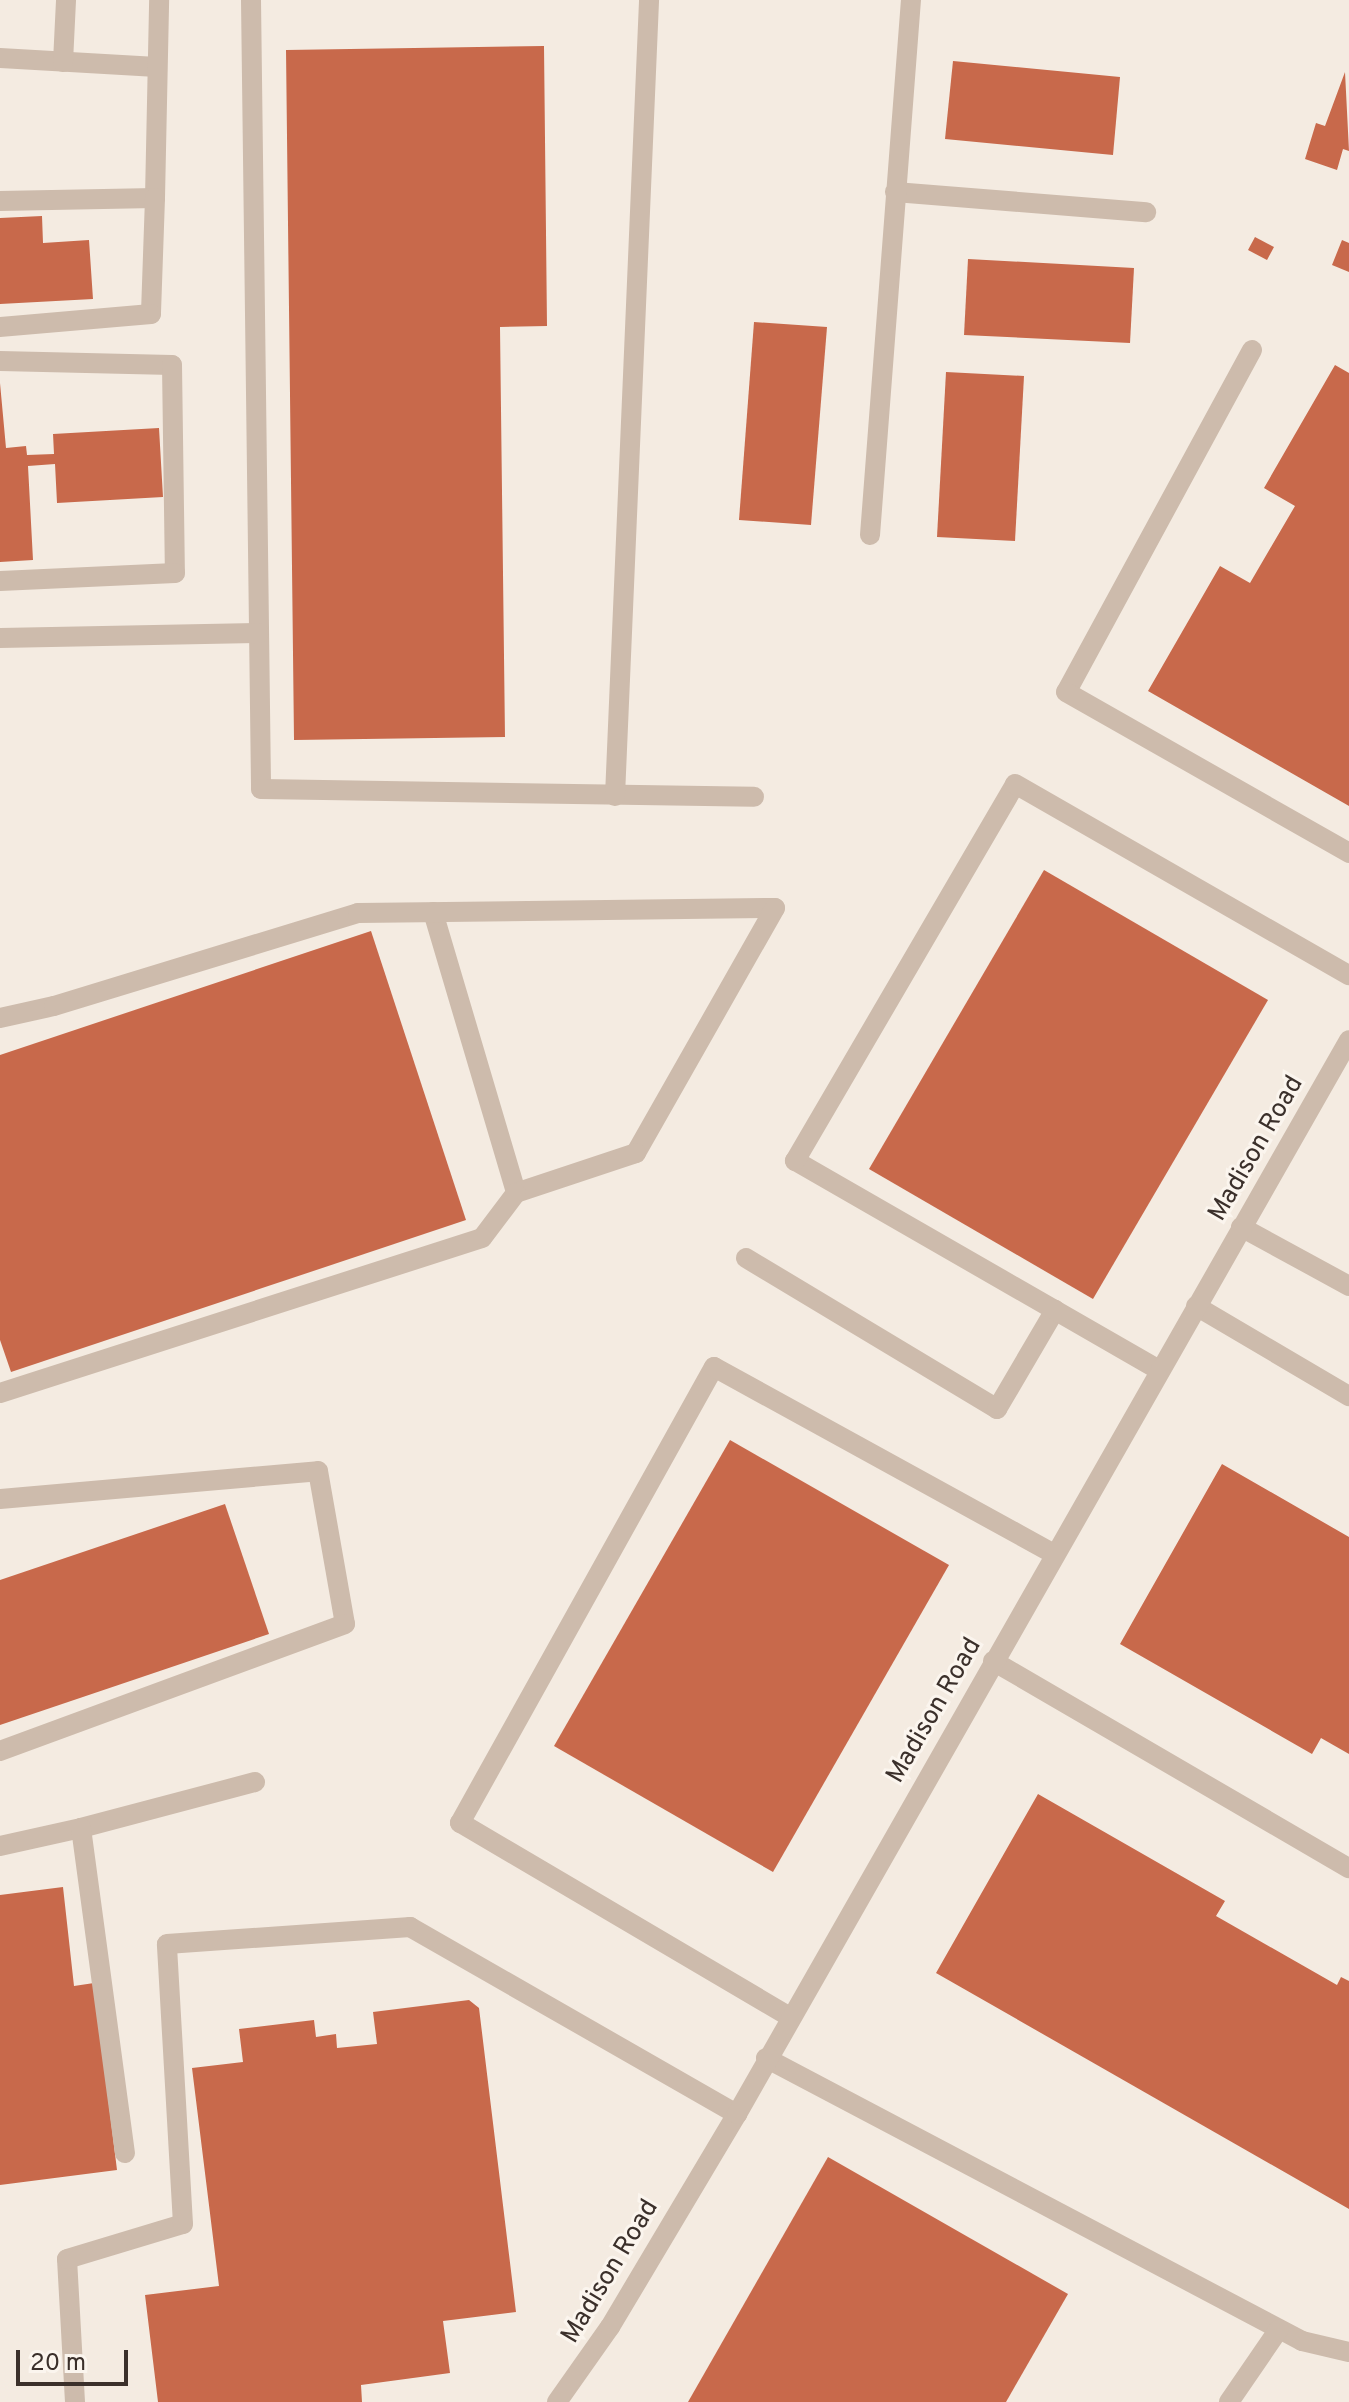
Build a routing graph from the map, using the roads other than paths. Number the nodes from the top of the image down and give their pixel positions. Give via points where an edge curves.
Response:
1 (66, 0) edge
2 (159, 0) edge
3 (251, 0) edge
4 (649, 0) edge
5 (911, 0) edge
6 (0, 58) edge
7 (63, 62) junction
8 (157, 67) junction
9 (895, 192) junction
10 (155, 198) junction
11 (0, 201) edge
12 (1146, 212) dead end
13 (0, 327) edge
14 (1252, 350) dead end
15 (0, 361) edge
16 (870, 535) dead end
17 (0, 581) edge
18 (259, 633) junction
19 (0, 638) edge
20 (615, 796) junction
21 (754, 797) dead end
22 (1349, 853) edge
23 (433, 912) junction
24 (1349, 975) edge
25 (0, 1018) edge
26 (1349, 1040) edge
27 (516, 1193) junction
28 (1241, 1227) junction
29 (746, 1258) dead end
30 (1349, 1286) edge
31 (1196, 1306) junction
32 (1055, 1310) junction
33 (1159, 1370) junction
34 (0, 1393) edge
35 (1349, 1396) edge
36 (0, 1499) edge
37 (1054, 1554) junction
38 (993, 1661) junction
39 (0, 1751) edge
40 (255, 1782) dead end
41 (81, 1828) junction
42 (0, 1846) edge
43 (1349, 1868) edge
44 (790, 2017) junction
45 (766, 2058) junction
46 (737, 2114) junction
47 (125, 2153) dead end
48 (1279, 2329) junction
49 (1349, 2352) edge
50 (75, 2402) edge
51 (557, 2402) edge
52 (1229, 2402) edge

1 - 7 street
2 - 8 street
3 - 18 street
4 - 20 street
5 - 9 street
6 - 7 street
7 - 8 street
8 - 10 street
9 - 12 street
9 - 16 street
10 - 11 street
10 - 13 street via 151,314
14 - 22 street via 1066,692
15 - 17 street via 172,365 175,573
18 - 19 street
18 - 20 street via 261,789
20 - 21 street
23 - 25 street via 358,913
23 - 27 street
23 - 27 street via 775,908 636,1153
24 - 32 street via 1015,784 795,1161
26 - 28 street, Madison Road
27 - 34 street via 482,1238
28 - 30 street
28 - 31 street, Madison Road
29 - 32 street via 997,1409
31 - 33 street, Madison Road
31 - 35 street
32 - 33 street
33 - 37 street, Madison Road
36 - 39 street via 318,1471 345,1624
37 - 38 street, Madison Road
37 - 44 street via 714,1367 460,1823
38 - 43 street
38 - 44 street, Madison Road
40 - 41 street
41 - 42 street
41 - 47 street
44 - 45 street, Madison Road
45 - 46 street, Madison Road
45 - 48 street
46 - 50 street via 410,1927 167,1944 183,2224 67,2259
46 - 51 street, Madison Road via 610,2327
48 - 49 street via 1302,2341
48 - 52 street

